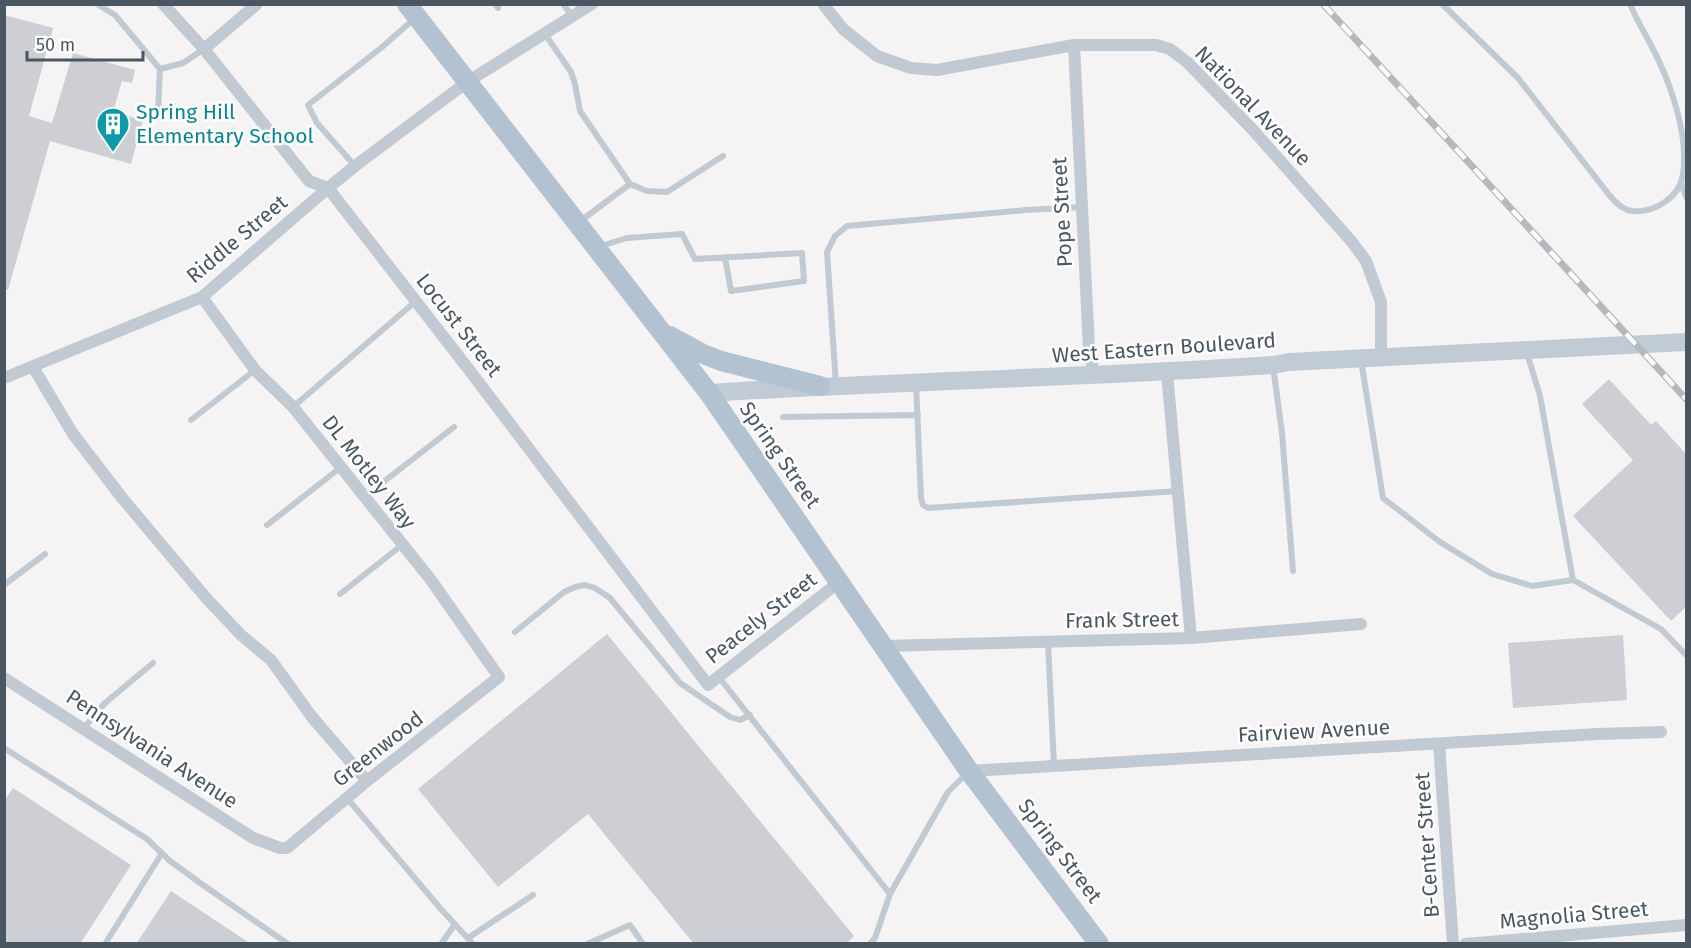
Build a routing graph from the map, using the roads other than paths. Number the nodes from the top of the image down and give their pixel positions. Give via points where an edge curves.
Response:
1 (97, 4) edge
2 (163, 4) edge
3 (257, 4) edge
4 (563, 4) edge
5 (592, 4) edge
6 (823, 4) edge
7 (1442, 4) edge
8 (1630, 4) edge
9 (411, 11) edge
10 (572, 17) junction
11 (544, 33) junction
12 (1074, 45) junction
13 (204, 49) junction
14 (160, 69) junction
15 (467, 82) junction
16 (158, 113) dead end
17 (723, 156) dead end
18 (355, 166) junction
19 (1682, 182) junction
20 (630, 184) junction
21 (327, 188) junction
22 (1686, 197) edge
23 (1082, 207) junction
24 (576, 224) junction
25 (595, 248) junction
26 (725, 256) junction
27 (202, 297) junction
28 (416, 301) junction
29 (660, 330) junction
30 (1686, 342) edge
31 (1527, 351) junction
32 (1381, 359) junction
33 (1361, 360) junction
34 (1273, 365) junction
35 (33, 367) junction
36 (255, 370) junction
37 (1167, 373) junction
38 (1091, 377) junction
39 (4, 378) edge
40 (916, 382) junction
41 (828, 386) junction
42 (709, 393) junction
43 (292, 407) junction
44 (918, 415) junction
45 (783, 417) dead end
46 (191, 420) dead end
47 (454, 427) dead end
48 (340, 468) junction
49 (1178, 491) junction
50 (364, 498) junction
51 (267, 525) dead end
52 (402, 545) junction
53 (45, 554) dead end
54 (1293, 571) dead end
55 (1573, 580) junction
56 (839, 582) junction
57 (4, 585) edge
58 (340, 594) dead end
59 (1360, 624) dead end
60 (515, 632) dead end
61 (1191, 638) junction
62 (1048, 642) junction
63 (884, 646) junction
64 (1686, 655) edge
65 (153, 663) dead end
66 (718, 676) junction
67 (499, 677) joint
68 (4, 678) edge
69 (708, 685) joint
70 (750, 715) junction
71 (83, 729) junction
72 (1660, 732) dead end
73 (1439, 744) junction
74 (6, 751) edge
75 (1054, 766) junction
76 (969, 771) junction
77 (367, 781) junction
78 (347, 798) junction
79 (280, 848) joint
80 (162, 854) junction
81 (890, 894) junction
82 (533, 895) dead end
83 (455, 924) junction
84 (1686, 925) edge
85 (876, 940) edge
86 (470, 941) edge
87 (105, 944) edge
88 (288, 944) edge
89 (441, 944) edge
90 (587, 944) edge
91 (643, 944) edge
92 (870, 944) edge
93 (1099, 944) edge
94 (1453, 944) edge
95 (1464, 944) edge

1 - 14 lane via 115,15
2 - 13 street, Locust Street
3 - 13 street
4 - 10 lane
5 - 10 street, Riddle Street
6 - 12 street, National Avenue via 843,29 877,56 911,68 937,70
7 - 19 lane via 1518,78 1617,204 1631,211 1660,207
8 - 19 lane via 1652,46 1679,117
9 - 15 main road, Spring Street
9 - 18 lane via 381,48 308,105 317,123
10 - 11 street, Riddle Street
11 - 15 street, Riddle Street
11 - 20 lane via 576,84 580,111
12 - 23 street, Pope Street
12 - 32 street, National Avenue via 1156,45 1170,49 1186,62 1268,147 1366,261 1381,302
13 - 14 lane via 183,63
13 - 21 street, Locust Street via 309,181
14 - 16 lane
15 - 18 street, Riddle Street
15 - 24 main road, Spring Street
17 - 20 lane via 667,192 647,191
18 - 21 street, Riddle Street
19 - 22 lane
20 - 24 lane
21 - 27 street, Riddle Street
21 - 28 street, Locust Street
23 - 38 street, Pope Street
23 - 41 lane via 847,226 834,236 826,252
24 - 25 main road, Spring Street
25 - 26 lane via 627,238 682,234 695,259
25 - 29 main road, Spring Street
26 - 26 lane via 802,253 804,281 731,291
27 - 35 street, Riddle Street
27 - 36 street, DL Motley Way
28 - 43 lane
28 - 69 street, Locust Street
29 - 41 main road via 721,360
29 - 42 main road, Spring Street
30 - 31 main road, West Eastern Boulevard
31 - 32 main road, West Eastern Boulevard
31 - 55 lane via 1540,396
32 - 33 main road, West Eastern Boulevard
33 - 34 main road, West Eastern Boulevard
33 - 55 lane via 1383,498 1440,542 1492,574 1533,586
34 - 37 main road, West Eastern Boulevard
34 - 54 lane
35 - 39 street, Riddle Street
35 - 77 street via 73,434 123,499 207,599 271,660 312,717
36 - 43 street, DL Motley Way
36 - 46 lane
37 - 38 main road, West Eastern Boulevard
37 - 49 street
38 - 40 main road, West Eastern Boulevard
40 - 41 main road, West Eastern Boulevard
40 - 44 lane
41 - 42 main road, West Eastern Boulevard
42 - 56 main road, Spring Street
43 - 48 street, DL Motley Way
44 - 45 lane
44 - 49 lane via 921,498 928,508
47 - 50 lane
48 - 50 street, DL Motley Way
48 - 51 lane
49 - 61 street
50 - 52 street, DL Motley Way
52 - 58 lane
52 - 67 street, DL Motley Way
53 - 57 lane
55 - 64 lane via 1661,629
56 - 63 main road, Spring Street
56 - 66 street, Peacely Street
59 - 61 street, Frank Street
60 - 70 lane via 564,592 575,586 595,588 610,598 689,690 730,717 744,720
61 - 62 street, Frank Street
62 - 63 street, Frank Street
62 - 75 lane
63 - 76 main road, Spring Street
65 - 71 lane via 105,703
66 - 69 street, Peacely Street
66 - 70 lane
67 - 77 street, Greenwood
68 - 71 street, Pennsylvania Avenue
70 - 81 lane
71 - 79 street, Pennsylvania Avenue via 254,838
72 - 73 street, Fairview Avenue
73 - 75 street, Fairview Avenue
73 - 94 street, B-Center Street
74 - 80 lane via 147,838
75 - 76 street, Fairview Avenue
76 - 81 lane via 948,792
76 - 93 main road, Spring Street
77 - 78 street, Greenwood
78 - 79 street, Greenwood via 287,848
78 - 83 lane
80 - 87 lane
80 - 88 lane
81 - 85 lane
82 - 86 lane
83 - 86 lane
83 - 89 lane
84 - 95 street, Magnolia Street
85 - 92 lane
90 - 91 lane via 630,925

